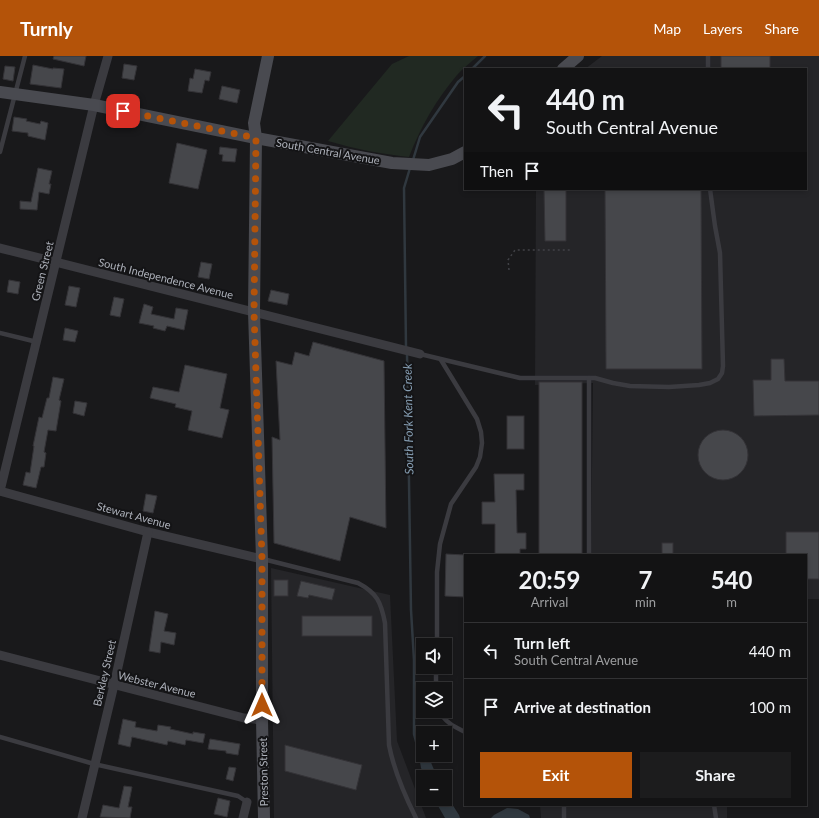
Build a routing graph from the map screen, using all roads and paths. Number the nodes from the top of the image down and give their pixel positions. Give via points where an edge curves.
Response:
1 (25, 56) edge
2 (108, 56) edge
3 (268, 56) edge
4 (578, 56) edge
5 (708, 56) edge
6 (564, 68) edge
7 (708, 68) edge
8 (0, 92) edge
9 (16, 94) junction
10 (94, 105) junction
11 (256, 138) junction
12 (0, 152) edge
13 (464, 153) edge
14 (710, 190) edge
15 (0, 248) edge
16 (570, 250) dead end
17 (56, 262) junction
18 (509, 270) dead end
19 (254, 312) junction
20 (0, 332) edge
21 (37, 342) junction
22 (420, 354) joint
23 (441, 360) junction
24 (589, 378) junction
25 (0, 491) edge
26 (148, 532) junction
27 (589, 554) edge
28 (262, 559) junction
29 (437, 638) edge
30 (0, 656) edge
31 (114, 686) junction
32 (444, 718) edge
33 (262, 720) junction
34 (464, 732) edge
35 (0, 737) edge
36 (94, 764) junction
37 (247, 802) joint
38 (564, 806) edge
39 (714, 806) edge
40 (82, 818) edge
41 (243, 818) edge
42 (264, 818) edge
43 (416, 818) edge
44 (564, 818) edge
45 (716, 818) edge

1 - 9 lane
2 - 10 street, Green Street
3 - 11 street, Preston Street via 254,123
4 - 6 street
5 - 7 lane
8 - 9 street, South Central Avenue
9 - 10 street, South Central Avenue
9 - 12 lane
10 - 11 street, South Central Avenue
10 - 17 street, Green Street
11 - 13 street, South Central Avenue via 392,162 429,165 452,159
11 - 19 street, Preston Street
14 - 24 lane via 720,253 724,366 722,373 718,379 699,385 622,386
15 - 17 street, South Independence Avenue
16 - 18 path via 515,250 508,260
17 - 19 street, South Independence Avenue
17 - 21 street, Green Street
19 - 22 street, South Independence Avenue
19 - 28 street, Preston Street
20 - 21 lane
21 - 25 street, Green Street
22 - 23 lane
23 - 24 lane via 520,378
23 - 29 lane via 477,419 482,443 476,467 451,504 440,544 437,572
24 - 27 lane
25 - 26 street, Stewart Avenue
26 - 28 street, Stewart Avenue
26 - 31 street, Berkley Street
28 - 33 street, Preston Street
28 - 43 lane via 358,583 369,589 378,599 385,623 388,745 400,785
30 - 31 street, Webster Avenue
31 - 33 street, Webster Avenue via 244,718
31 - 36 street, Berkley Street
32 - 34 lane via 452,726
33 - 42 street, Preston Street
35 - 36 lane
36 - 37 lane via 238,796
36 - 40 street, Berkley Street
37 - 41 street
38 - 44 lane
39 - 45 lane

